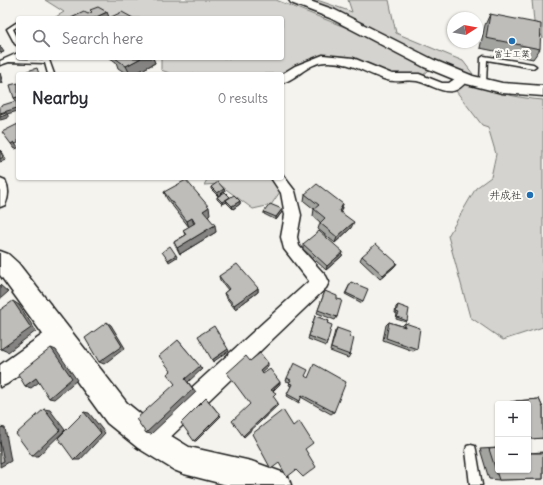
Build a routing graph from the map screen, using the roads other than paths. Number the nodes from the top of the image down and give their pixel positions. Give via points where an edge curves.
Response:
1 (295, 0) edge
2 (16, 26) edge
3 (16, 40) edge
4 (16, 56) edge
5 (9, 60) junction
6 (0, 63) edge
7 (533, 66) dead end
8 (50, 72) edge
9 (284, 78) edge
10 (463, 78) junction
11 (483, 84) junction
12 (543, 91) edge
13 (280, 180) edge
14 (0, 184) edge
15 (0, 201) edge
16 (0, 261) edge
17 (59, 335) junction
18 (0, 377) edge
19 (151, 440) junction
20 (471, 450) dead end
21 (276, 485) edge
22 (476, 485) edge

1 - 10 street via 334,15
2 - 3 lane via 10,30
4 - 5 lane
5 - 6 lane
5 - 8 lane via 47,61
7 - 11 lane via 484,58
9 - 10 street via 323,58 353,61 390,77 419,78 441,87 452,87
10 - 11 street
11 - 12 street via 513,90
13 - 19 street via 288,191 292,215 289,237 292,249 320,282
14 - 15 street
16 - 17 street via 10,270
17 - 18 street
17 - 19 street via 117,413
19 - 21 street via 184,460 251,476
20 - 22 lane

